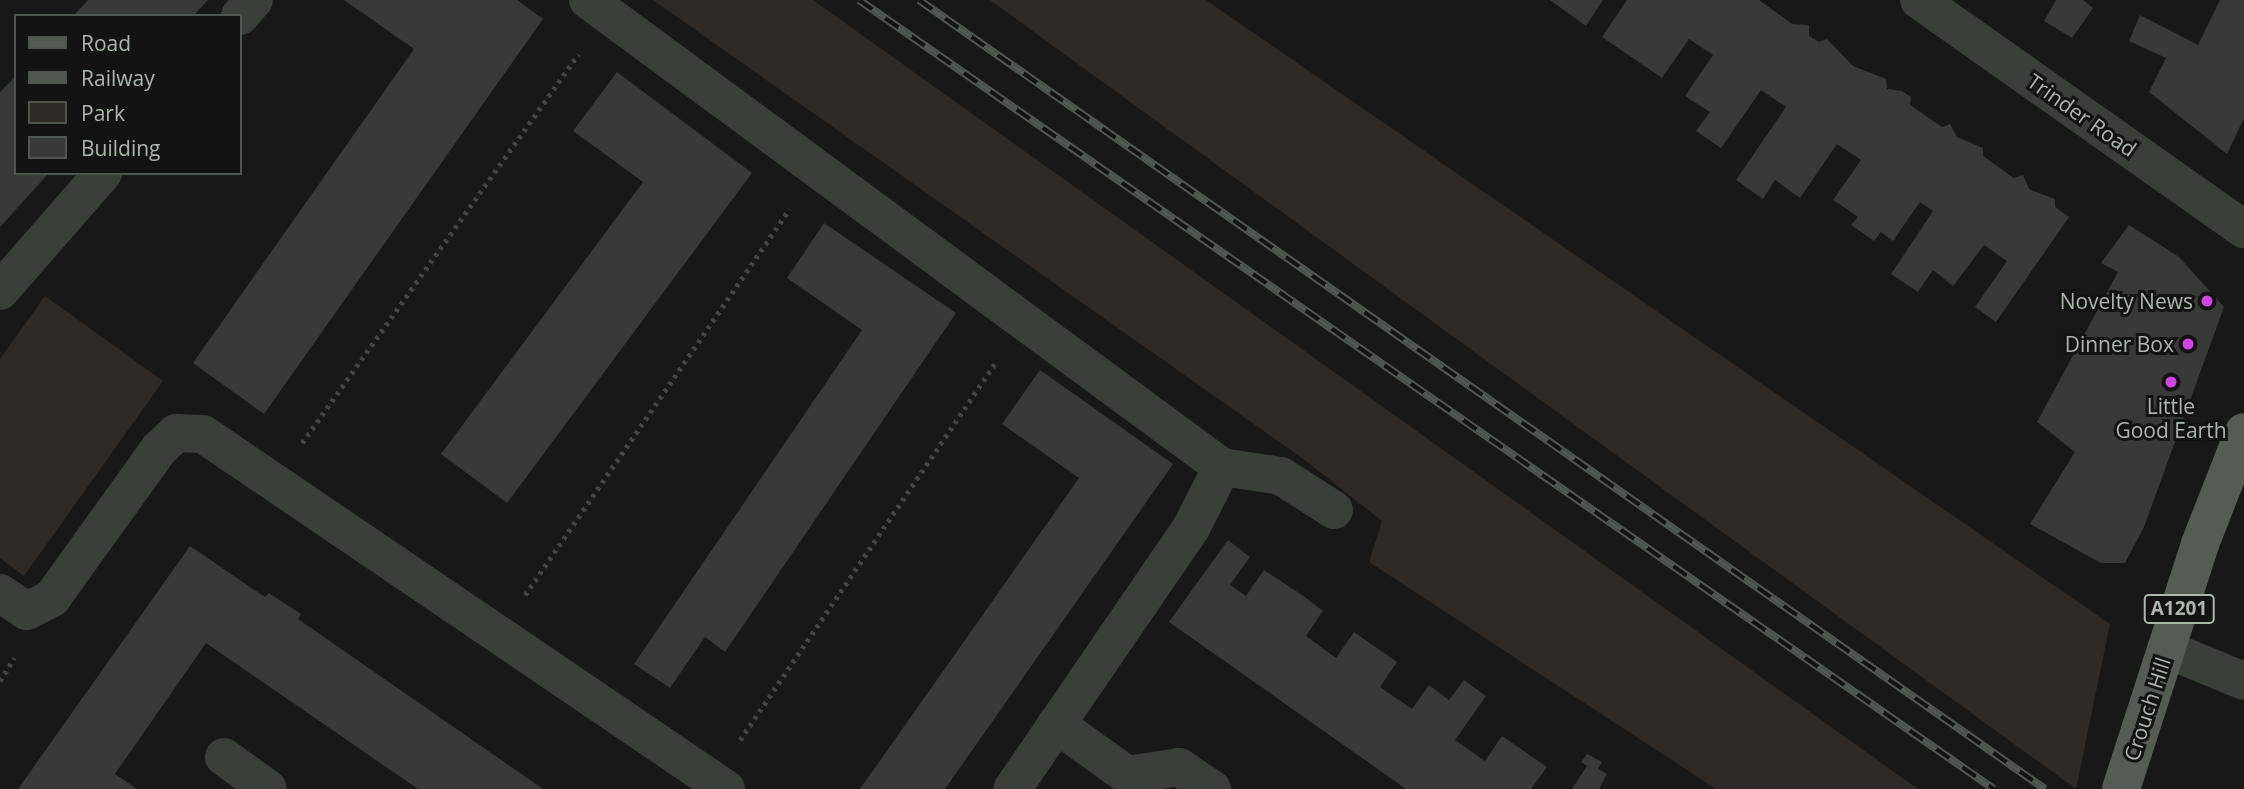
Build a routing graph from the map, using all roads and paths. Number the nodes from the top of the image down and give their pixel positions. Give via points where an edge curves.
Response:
1 (254, 0) edge
2 (1919, 0) edge
3 (598, 6) edge
4 (242, 14) edge
5 (817, 168) junction
6 (101, 175) edge
7 (2244, 229) edge
8 (0, 291) edge
9 (1024, 321) junction
10 (2244, 432) edge
11 (1222, 467) junction
12 (275, 483) junction
13 (1334, 510) dead end
14 (0, 593) edge
15 (498, 634) junction
16 (2166, 649) junction
17 (2244, 681) edge
18 (1056, 724) junction
19 (224, 757) dead end
20 (719, 784) edge
21 (266, 789) edge
22 (1012, 789) edge
23 (1212, 789) edge
24 (2121, 789) edge

1 - 4 street
2 - 7 street, Trinder Road
3 - 5 street
3 - 12 path
5 - 9 street
5 - 15 path
6 - 8 street
9 - 11 street
9 - 20 path
10 - 16 main road, Crouch Hill / A1201
11 - 13 street via 1281,476
11 - 18 street via 1191,528
12 - 14 street via 204,434 176,433 52,598 27,611
12 - 15 street
15 - 20 street
16 - 17 street
16 - 24 main road, Crouch Hill / A1201
18 - 22 street
18 - 23 street via 1127,775 1179,767
19 - 21 street

